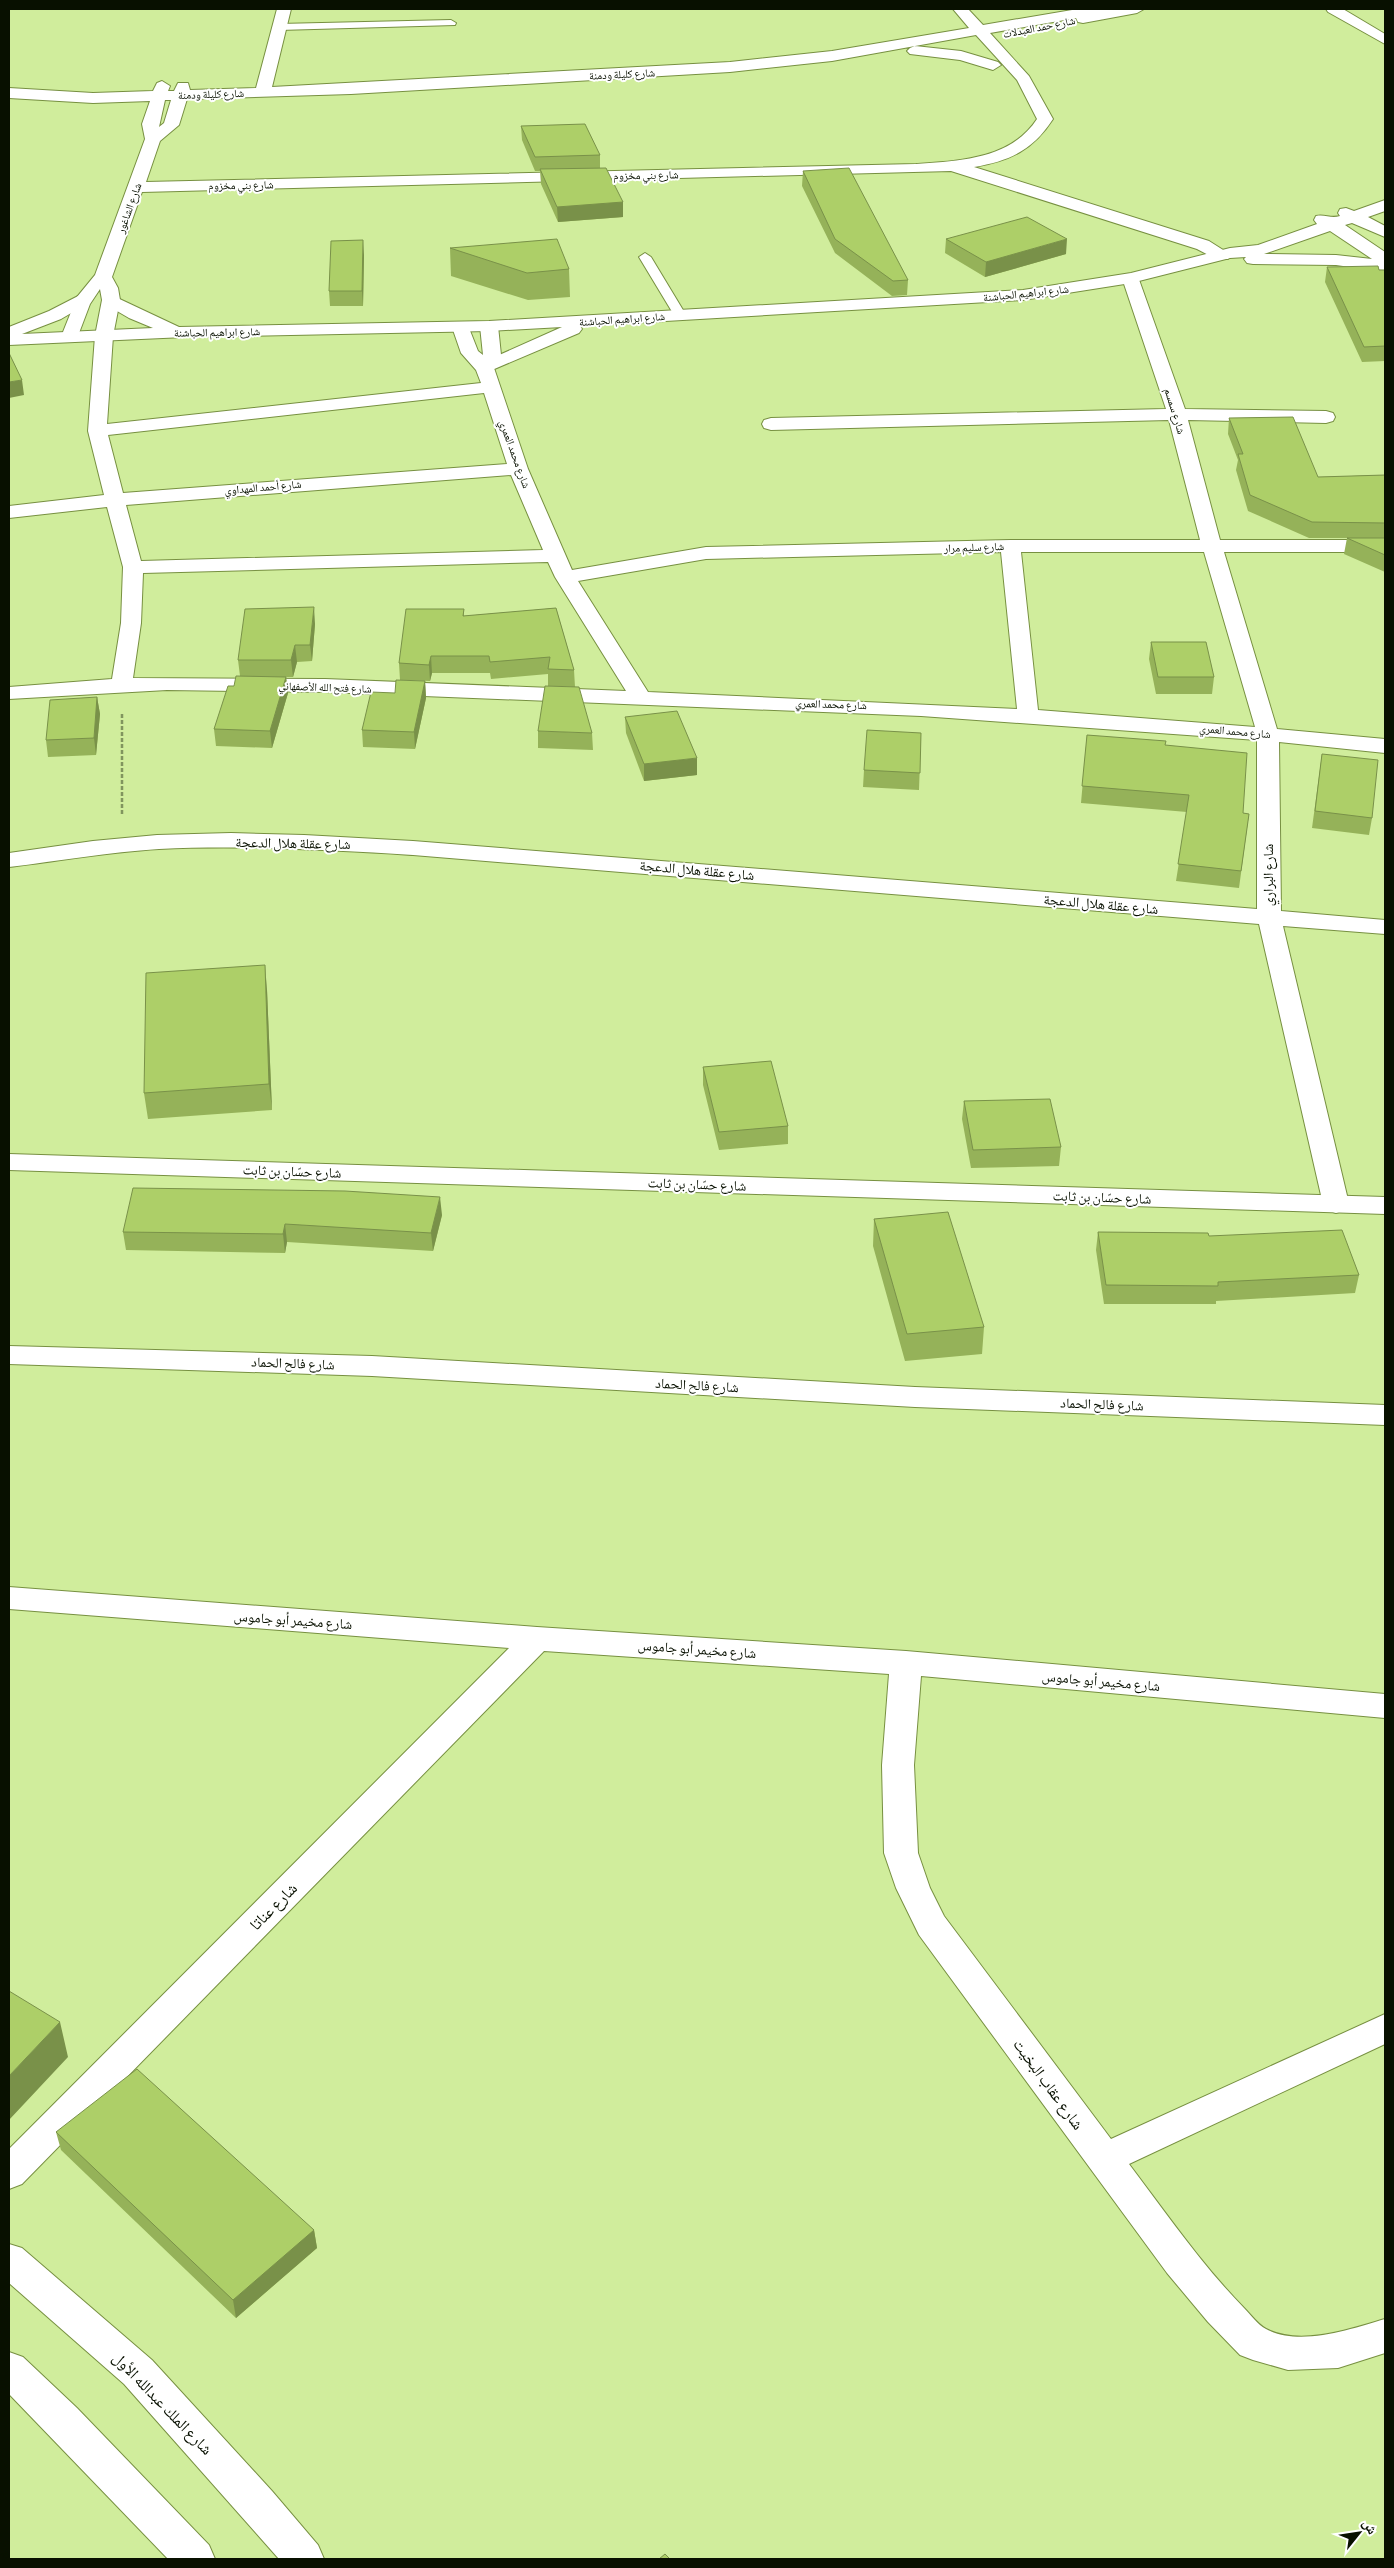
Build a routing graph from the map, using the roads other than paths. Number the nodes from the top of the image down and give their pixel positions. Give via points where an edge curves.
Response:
1 (284, 9) edge
2 (1102, 9) edge
3 (1137, 9) edge
4 (1334, 9) edge
5 (963, 11) edge
6 (944, 14) dead end
7 (1027, 22) junction
8 (451, 23) dead end
9 (279, 27) junction
10 (976, 35) junction
11 (1385, 40) edge
12 (903, 50) junction
13 (832, 56) junction
14 (994, 65) junction
15 (264, 88) junction
16 (181, 90) junction
17 (160, 91) junction
18 (1029, 91) junction
19 (9, 93) edge
20 (153, 139) junction
21 (952, 166) junction
22 (137, 187) junction
23 (1385, 191) edge
24 (1385, 205) edge
25 (1335, 217) junction
26 (1356, 217) junction
27 (1385, 232) edge
28 (1226, 254) junction
29 (645, 257) dead end
30 (1385, 260) edge
31 (1385, 267) edge
32 (103, 277) junction
33 (1131, 278) junction
34 (84, 298) junction
35 (111, 300) junction
36 (680, 315) junction
37 (600, 320) junction
38 (489, 326) junction
39 (461, 327) junction
40 (9, 332) edge
41 (184, 332) junction
42 (104, 336) junction
43 (70, 337) junction
44 (9, 340) edge
45 (488, 378) junction
46 (1177, 414) junction
47 (1326, 417) dead end
48 (771, 424) dead end
49 (97, 430) junction
50 (518, 469) junction
51 (115, 498) junction
52 (9, 512) edge
53 (1010, 546) junction
54 (1212, 546) junction
55 (1385, 546) edge
56 (556, 556) junction
57 (133, 567) junction
58 (565, 577) junction
59 (122, 684) junction
60 (9, 693) edge
61 (641, 698) junction
62 (1028, 714) junction
63 (1268, 734) junction
64 (1385, 746) edge
65 (9, 860) edge
66 (1268, 917) junction
67 (1385, 927) edge
68 (9, 1162) edge
69 (1336, 1204) junction
70 (1385, 1206) edge
71 (9, 1355) edge
72 (1385, 1414) edge
73 (9, 1598) edge
74 (537, 1638) junction
75 (906, 1663) junction
76 (1385, 1706) edge
77 (1385, 2028) edge
78 (1104, 2159) junction
79 (9, 2173) edge
80 (9, 2260) edge
81 (1385, 2336) edge
82 (9, 2369) edge
83 (195, 2559) edge
84 (304, 2559) edge

1 - 9 street
2 - 7 street, شارع حمد العبدلات
3 - 10 street, شارع حمد العبدلات
4 - 11 street
5 - 7 street
5 - 10 street, شارع بني مخزوم
6 - 10 street, شارع بني مخزوم
7 - 10 street, شارع حمد العبدلات
8 - 9 lane
9 - 15 street
10 - 12 street, شارع كليلة ودمنة
10 - 13 street, شارع كليلة ودمنة
10 - 14 street, شارع بني مخزوم
10 - 18 street, شارع بني مخزوم via 1024,79
12 - 13 street, شارع كليلة ودمنة
12 - 14 street via 961,56
13 - 15 street, شارع كليلة ودمنة via 696,70 366,88
14 - 18 street, شارع بني مخزوم via 1009,81
15 - 16 street, شارع كليلة ودمنة
16 - 17 street, شارع كليلة ودمنة
16 - 20 street via 171,125
17 - 19 street, شارع كليلة ودمنة via 86,98
17 - 20 street, شارع الشاغور via 150,124
18 - 21 street, شارع بني مخزوم via 1045,119 1040,131 1007,152
20 - 22 street, شارع الشاغور
21 - 22 street, شارع بني مخزوم
21 - 28 street
22 - 32 street, شارع الشاغور
23 - 25 street, شارع ابراهيم الحباشنة
24 - 26 street, شارع ابراهيم الحباشنة
25 - 26 street, شارع ابراهيم الحباشنة
25 - 28 street, شارع ابراهيم الحباشنة via 1261,250
25 - 28 street, شارع ابراهيم الحباشنة via 1316,217 1245,242
25 - 30 street via 1349,234
26 - 27 street
28 - 31 street via 1268,260 1364,261
28 - 33 street, شارع ابراهيم الحباشنة
29 - 36 lane
32 - 34 street, شارع الشاغور
32 - 35 street
33 - 36 street, شارع ابراهيم الحباشنة via 1014,295
33 - 46 street, شارع سمسم
34 - 40 street via 55,316
34 - 43 street, شارع الشاغور
35 - 41 street via 150,321
35 - 42 street
36 - 37 street, شارع ابراهيم الحباشنة
37 - 38 street, شارع ابراهيم الحباشنة
37 - 45 street via 539,342
38 - 39 street, شارع ابراهيم الحباشنة
38 - 45 street via 492,355
39 - 41 street, شارع ابراهيم الحباشنة
39 - 45 street, شارع محمد العمري via 470,354
41 - 42 street, شارع ابراهيم الحباشنة
42 - 43 street, شارع ابراهيم الحباشنة
42 - 49 street
43 - 44 street, شارع ابراهيم الحباشنة
45 - 49 street
45 - 50 street, شارع محمد العمري
46 - 47 street
46 - 48 street
46 - 54 street, شارع سمسم
49 - 51 street
50 - 51 street, شارع أحمد المهداوي
50 - 56 street, شارع محمد العمري
51 - 52 street, شارع أحمد المهداوي
51 - 57 street
53 - 54 street, شارع سليم مرار
53 - 58 street, شارع سليم مرار via 706,553
53 - 62 street
54 - 55 street, شارع سليم مرار
54 - 63 street, شارع البراري
56 - 57 street
56 - 58 street, شارع محمد العمري
57 - 59 street via 131,623
58 - 61 street, شارع محمد العمري
59 - 60 street, شارع فتح الله الأصفهاني
59 - 61 street, شارع فتح الله الأصفهاني via 340,686
61 - 62 street, شارع محمد العمري via 850,704
62 - 63 street, شارع محمد العمري
63 - 64 street, شارع محمد العمري
63 - 66 street, شارع البراري
65 - 66 street, شارع عقلة هلال الدعجة via 122,844 298,842 413,848
66 - 67 street, شارع عقلة هلال الدعجة
66 - 69 street, شارع البراري
68 - 69 street, شارع حسّان بن ثابت
69 - 70 street, شارع حسّان بن ثابت
71 - 72 street, شارع فالح الحماد via 372,1366 915,1397
73 - 74 street, شارع مخيمر أبو جاموس
74 - 75 street, شارع مخيمر أبو جاموس
74 - 79 street, شارع عناتا
75 - 76 street, شارع مخيمر أبو جاموس
75 - 78 street, شارع عقاب البخيت via 898,1766 899,1804 901,1853 913,1888 931,1925
77 - 78 street
78 - 81 street, شارع عقاب البخيت via 1180,2261 1253,2344 1288,2353 1338,2351
80 - 84 street, شارع الملك عبدالله الأول via 138,2372
82 - 83 street

